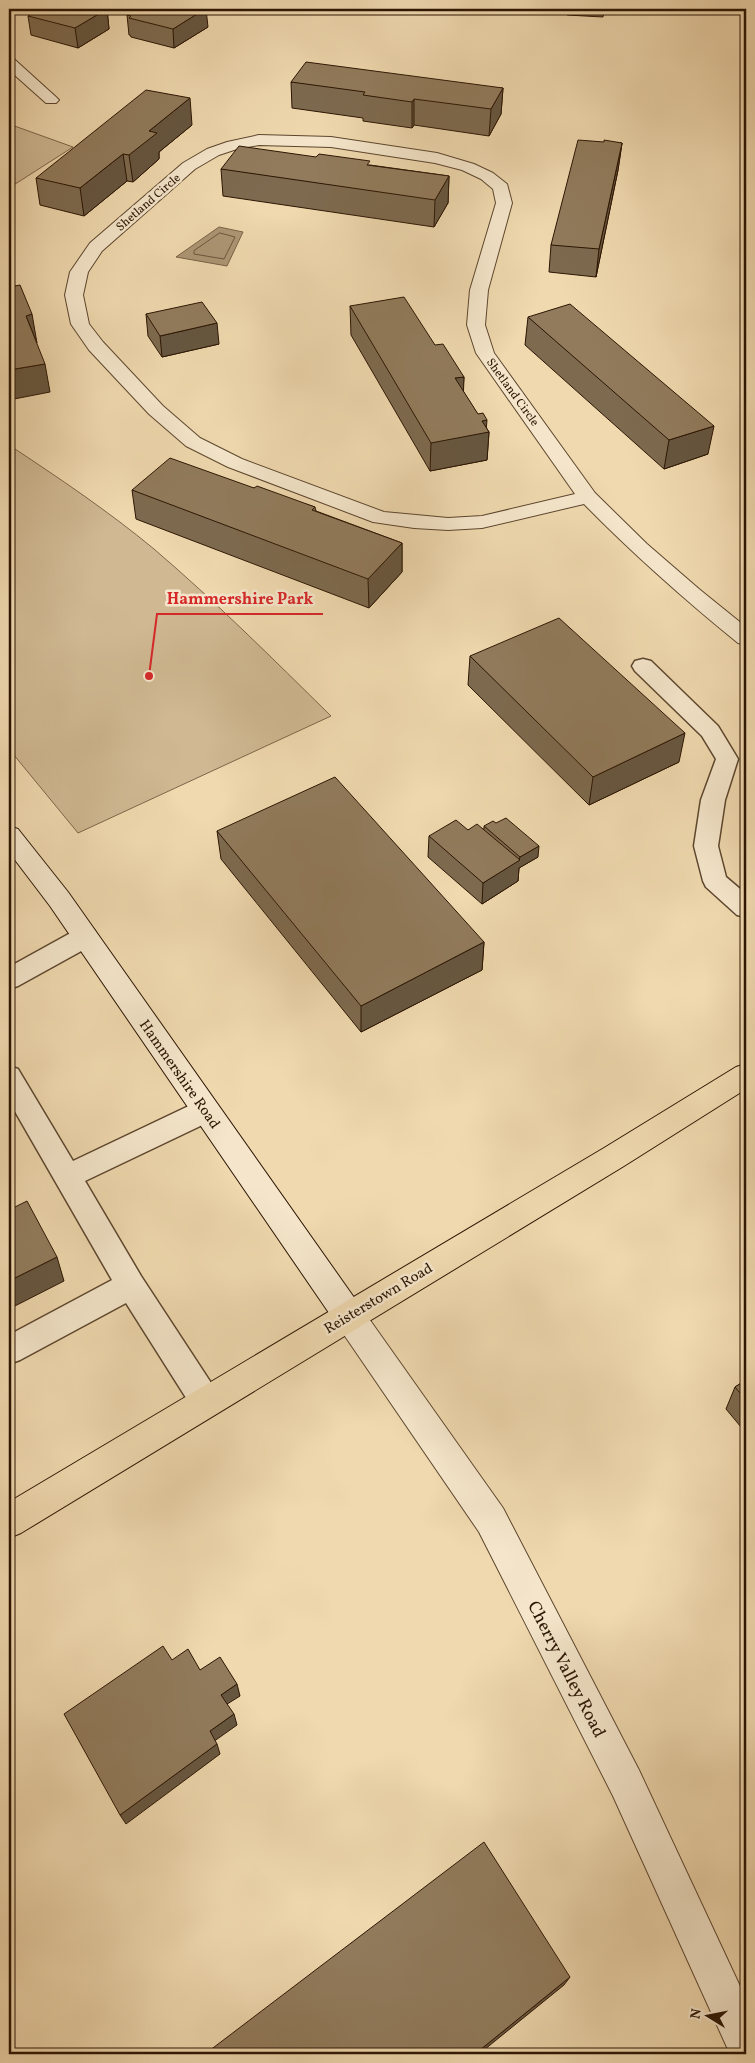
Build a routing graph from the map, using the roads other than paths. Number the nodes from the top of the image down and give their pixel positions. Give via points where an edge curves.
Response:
1 (13, 9) edge
2 (9, 11) edge
3 (9, 62) edge
4 (51, 100) dead end
5 (588, 497) junction
6 (746, 638) edge
7 (643, 666) dead end
8 (9, 835) edge
9 (746, 908) edge
10 (85, 937) junction
11 (9, 979) edge
12 (746, 1075) edge
13 (9, 1077) edge
14 (205, 1111) junction
15 (67, 1177) junction
16 (130, 1285) junction
17 (349, 1316) junction
18 (9, 1350) edge
19 (206, 1402) junction
20 (9, 1520) edge
21 (746, 2044) edge

1 - 2 street
3 - 4 street
5 - 5 street, Shetland Circle via 485,353 476,325 479,290 504,203 501,187 468,167 437,158 331,142 259,140 233,145 189,166 96,247 79,272 74,295 80,324 96,346 156,410 193,442 235,463 380,518 414,522 482,522
5 - 6 street, Shetland Circle via 640,549
7 - 9 lane via 710,732 727,760 713,800 706,846 715,881
8 - 10 street, Hammershire Road
10 - 11 lane
10 - 14 street, Hammershire Road
12 - 17 main road, Reisterstown Road
13 - 15 lane
14 - 15 lane
14 - 17 street, Hammershire Road
15 - 16 lane
16 - 18 lane
16 - 19 lane
17 - 19 main road, Reisterstown Road
17 - 21 street, Cherry Valley Road via 491,1520 626,1783
19 - 20 main road, Reisterstown Road

